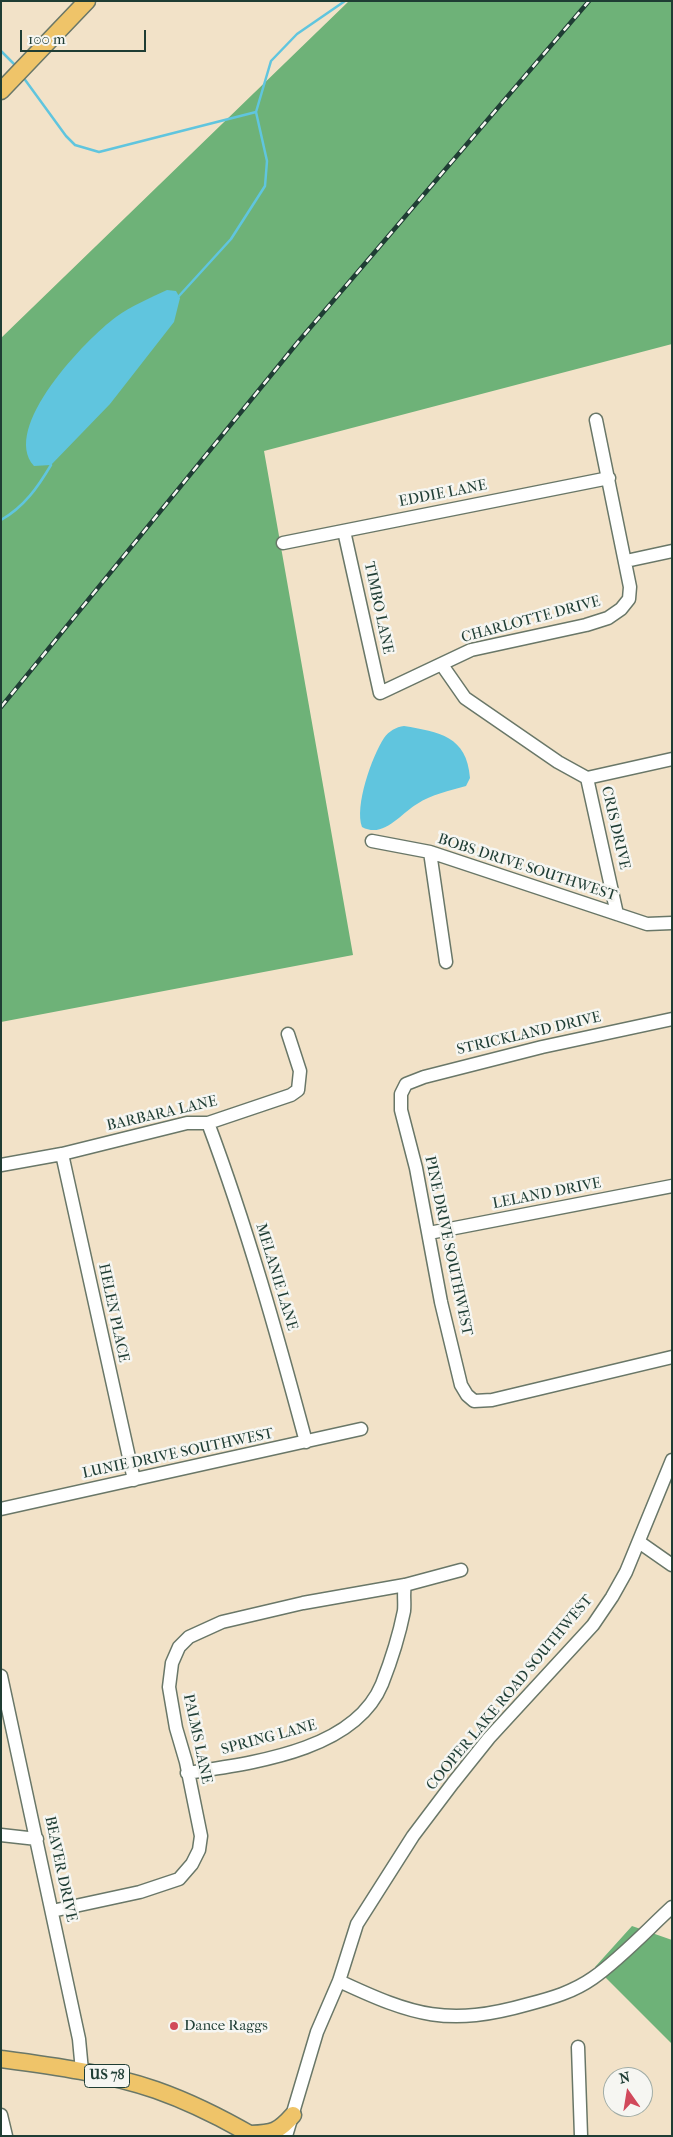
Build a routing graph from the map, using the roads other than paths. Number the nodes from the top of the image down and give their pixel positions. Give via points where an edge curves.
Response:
1 (87, 1) edge
2 (1, 92) edge
3 (596, 420) dead end
4 (608, 478) junction
5 (344, 531) junction
6 (283, 543) dead end
7 (672, 551) edge
8 (626, 561) junction
9 (442, 665) junction
10 (380, 692) joint
11 (672, 759) edge
12 (587, 778) junction
13 (372, 841) dead end
14 (430, 852) junction
15 (618, 914) junction
16 (672, 923) edge
17 (446, 962) dead end
18 (672, 1019) edge
19 (288, 1034) dead end
20 (401, 1094) joint
21 (208, 1123) junction
22 (62, 1154) junction
23 (1, 1165) edge
24 (672, 1186) edge
25 (429, 1233) junction
26 (672, 1357) edge
27 (361, 1430) dead end
28 (306, 1442) junction
29 (672, 1460) edge
30 (134, 1480) junction
31 (1, 1510) edge
32 (638, 1542) junction
33 (672, 1565) edge
34 (461, 1570) dead end
35 (405, 1585) junction
36 (1, 1676) edge
37 (187, 1773) junction
38 (1, 1835) edge
39 (37, 1839) junction
40 (672, 1907) edge
41 (52, 1911) junction
42 (339, 1981) junction
43 (578, 2047) dead end
44 (1, 2059) edge
45 (82, 2071) junction
46 (1, 2115) edge
47 (294, 2115) junction
48 (252, 2135) edge
49 (6, 2136) edge
50 (286, 2136) edge
51 (580, 2136) edge

1 - 2 main road
3 - 4 street, CHARLOTTE DRIVE
4 - 5 street, EDDIE LANE
4 - 8 street, CHARLOTTE DRIVE
5 - 6 street, EDDIE LANE
5 - 10 street, TIMBO LANE
7 - 8 street
8 - 9 street, CHARLOTTE DRIVE via 629,599 608,618 471,650
9 - 10 street, CHARLOTTE DRIVE
9 - 12 street via 464,698
11 - 12 street
12 - 15 street, CRIS DRIVE
13 - 14 street, BOBS DRIVE SOUTHWEST
14 - 15 street, BOBS DRIVE SOUTHWEST
14 - 17 street
15 - 16 street, BOBS DRIVE SOUTHWEST via 647,924
18 - 20 street, STRICKLAND DRIVE via 465,1065 406,1084
19 - 21 street, BARBARA LANE via 300,1071 298,1090 278,1100
20 - 25 street, PINE DRIVE SOUTHWEST via 401,1110
21 - 22 street, BARBARA LANE via 187,1124
21 - 28 street, MELANIE LANE via 261,1279
22 - 23 street, BARBARA LANE
22 - 30 street, HELEN PLACE
24 - 25 street, LELAND DRIVE
25 - 26 street, PINE DRIVE SOUTHWEST via 461,1385 474,1401 492,1400
27 - 28 street, LUNIE DRIVE SOUTHWEST
28 - 30 street, LUNIE DRIVE SOUTHWEST
29 - 32 street, COOPER LAKE ROAD SOUTHWEST
30 - 31 street, LUNIE DRIVE SOUTHWEST
32 - 33 street
32 - 42 street, COOPER LAKE ROAD SOUTHWEST via 626,1572 593,1625 489,1738 413,1836 357,1924
34 - 35 street, PALMS LANE
35 - 37 street, SPRING LANE via 404,1609 381,1686 350,1725 311,1747 239,1765
35 - 37 street, PALMS LANE via 222,1622 189,1637 179,1647 172,1663 169,1687
36 - 39 street, BEAVER DRIVE
37 - 41 street, PALMS LANE via 201,1836 192,1864 178,1879 140,1892
38 - 39 street
39 - 41 street, BEAVER DRIVE
40 - 42 street via 593,1978 568,1993 500,2012 453,2018 411,2012
41 - 45 street, BEAVER DRIVE via 79,2039
42 - 47 street, COOPER LAKE ROAD SOUTHWEST via 317,2032
43 - 51 street
44 - 45 main road, US 78
45 - 48 main road, US 78 via 156,2090 199,2107
46 - 49 street
47 - 48 main road via 271,2133
47 - 50 street, COOPER LAKE ROAD SOUTHWEST

